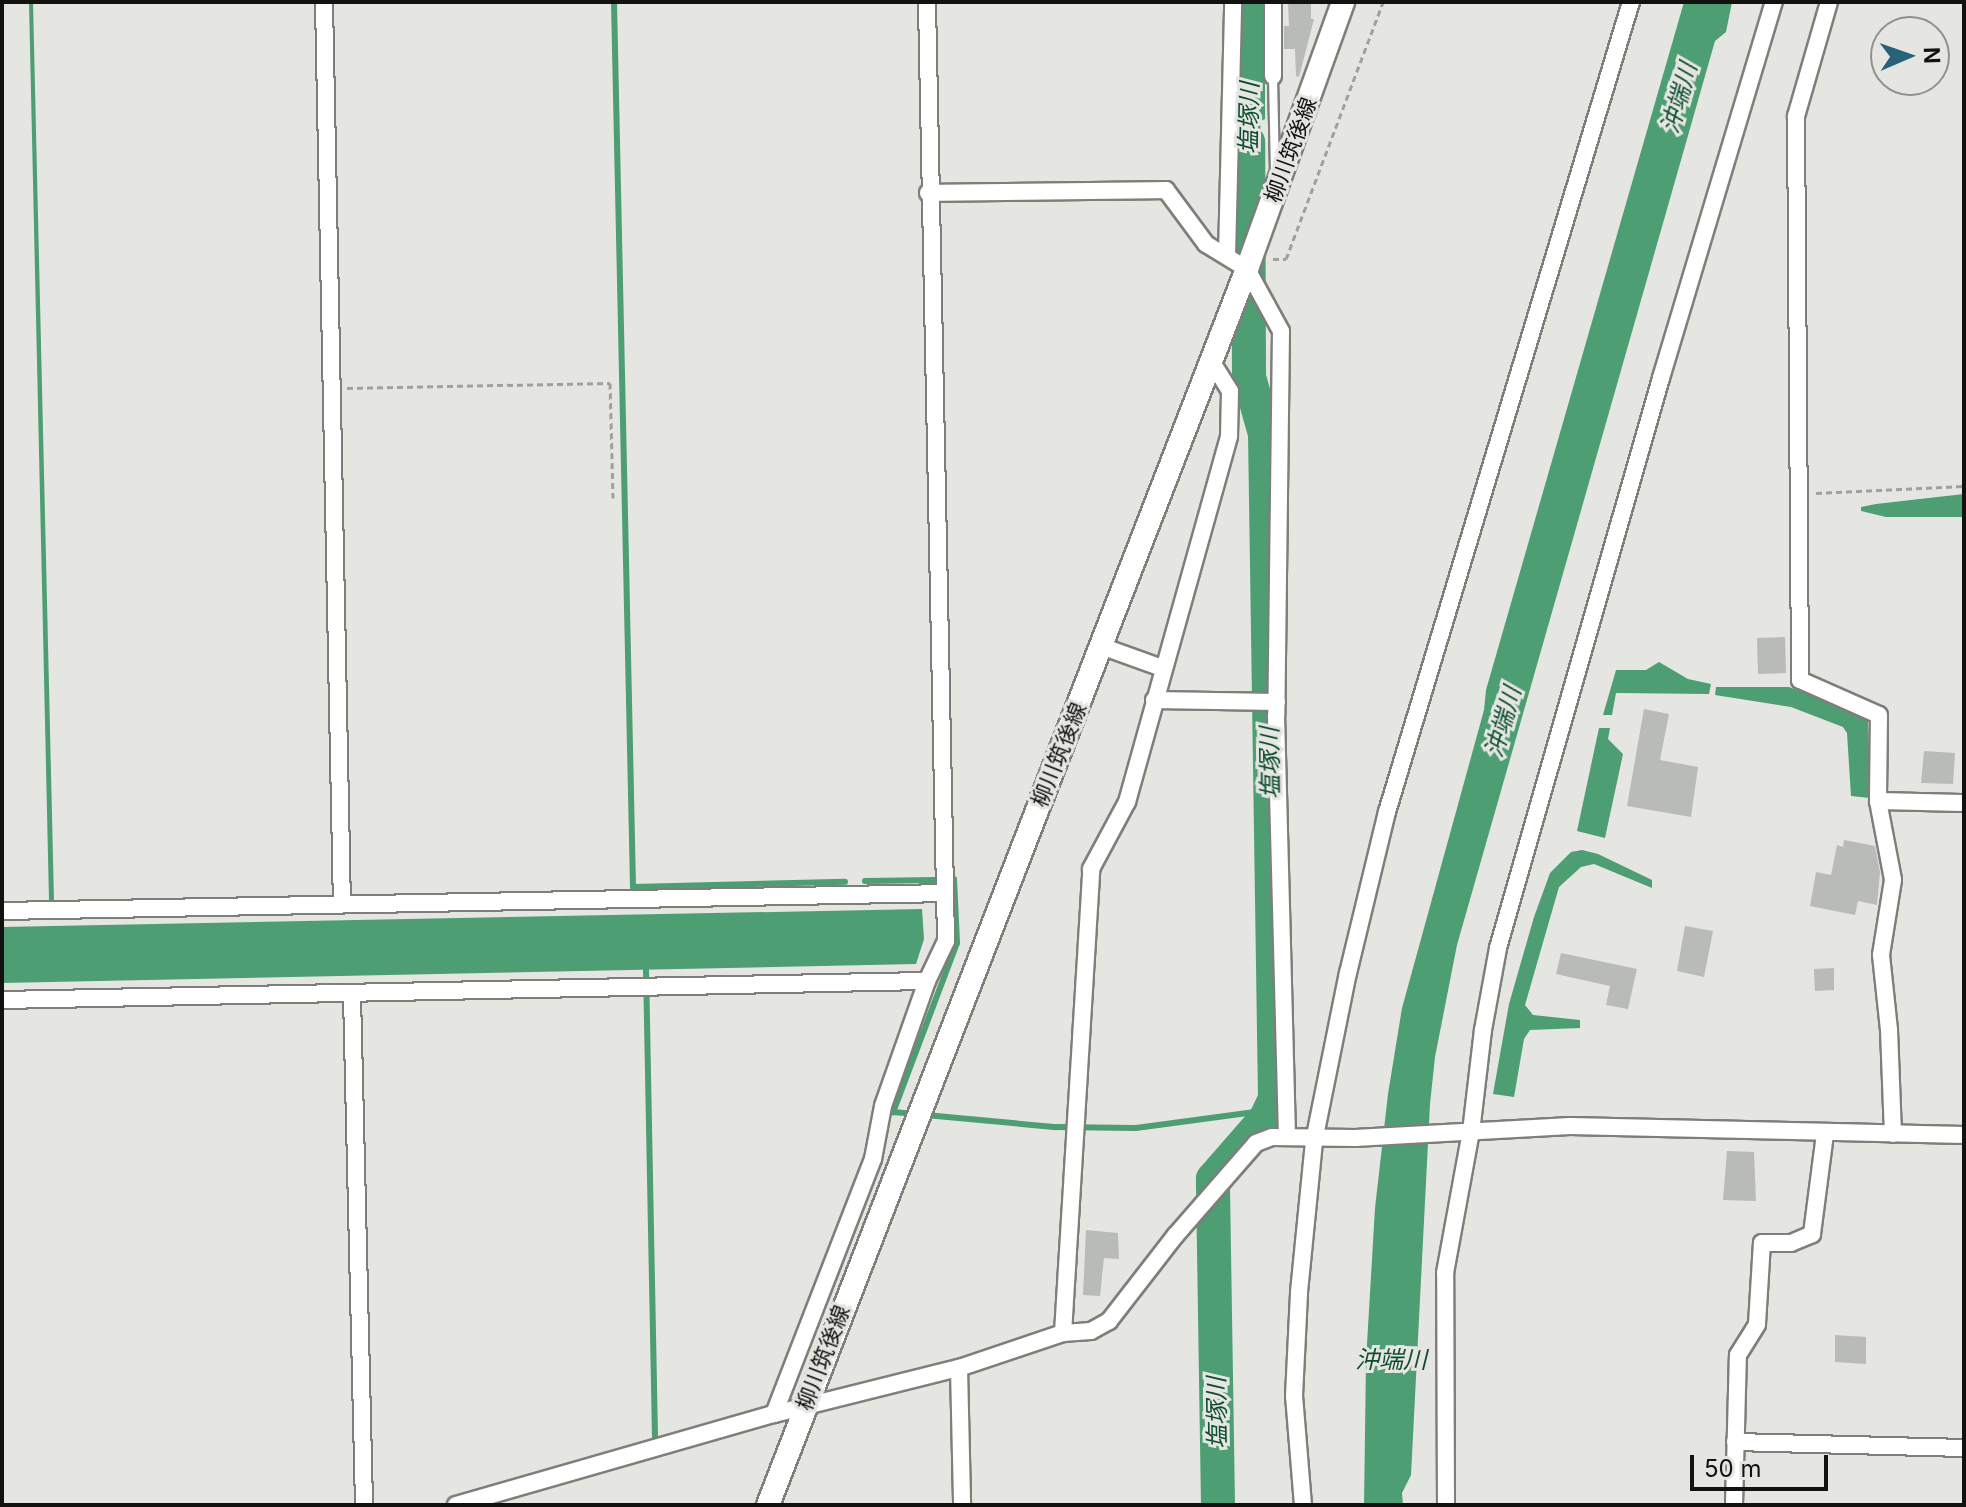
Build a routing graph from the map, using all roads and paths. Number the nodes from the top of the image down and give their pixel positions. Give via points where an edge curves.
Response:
1 (324, 2) edge
2 (927, 2) edge
3 (1233, 2) edge
4 (1273, 2) edge
5 (1343, 2) edge
6 (1383, 2) edge
7 (1631, 2) edge
8 (1774, 2) edge
9 (1829, 2) edge
10 (1273, 76) joint
11 (928, 193) junction
12 (1275, 193) junction
13 (1227, 256) junction
14 (1249, 263) junction
15 (1211, 360) junction
16 (331, 389) junction
17 (1964, 486) edge
18 (1799, 494) junction
19 (613, 498) dead end
20 (1101, 646) junction
21 (1162, 668) junction
22 (1154, 700) junction
23 (1277, 702) junction
24 (1878, 801) junction
25 (1964, 803) edge
26 (945, 893) junction
27 (342, 904) junction
28 (2, 911) edge
29 (927, 981) junction
30 (352, 995) junction
31 (2, 1000) edge
32 (1471, 1132) junction
33 (1825, 1134) junction
34 (1893, 1134) junction
35 (1287, 1135) junction
36 (1964, 1135) edge
37 (1315, 1136) junction
38 (1063, 1333) junction
39 (959, 1368) junction
40 (803, 1409) junction
41 (774, 1414) junction
42 (1735, 1442) junction
43 (1964, 1448) edge
44 (364, 1505) edge
45 (456, 1505) edge
46 (768, 1505) edge
47 (962, 1505) edge
48 (1303, 1505) edge
49 (1446, 1505) edge
50 (1734, 1505) edge

1 - 16 street
2 - 11 street
3 - 13 street
4 - 10 street
5 - 12 main road, 柳川筑後線
6 - 14 path via 1286,259
7 - 37 street via 1387,812
8 - 32 street via 1498,948
9 - 18 street via 1796,116
10 - 12 lane
11 - 13 street via 1166,190 1206,244
11 - 26 street
12 - 14 main road, 柳川筑後線
13 - 14 street
14 - 15 main road, 柳川筑後線
14 - 23 street via 1281,331
15 - 20 main road, 柳川筑後線
15 - 21 street via 1230,391 1229,436
16 - 19 path via 610,383
16 - 27 street
17 - 18 path
18 - 24 street via 1800,680 1879,715
20 - 21 street
20 - 40 main road, 柳川筑後線
21 - 22 street
22 - 23 street
22 - 38 street via 1127,802 1091,869
23 - 35 street
24 - 25 street
24 - 34 street via 1893,880 1881,955
26 - 27 street
26 - 29 street via 946,941
27 - 28 street
29 - 30 street
29 - 41 street via 883,1106 873,1159
30 - 31 street
30 - 44 street
32 - 33 street via 1570,1126
32 - 37 street
32 - 49 street via 1445,1273
33 - 34 street
33 - 42 street via 1812,1234 1791,1243 1762,1243 1757,1324 1738,1355
34 - 36 street
35 - 37 street
35 - 38 street via 1256,1143 1109,1321 1091,1331
37 - 48 street via 1295,1349
38 - 39 street
39 - 40 street
39 - 47 street
40 - 41 street
40 - 46 main road, 柳川筑後線
41 - 45 street
42 - 43 street
42 - 50 street

